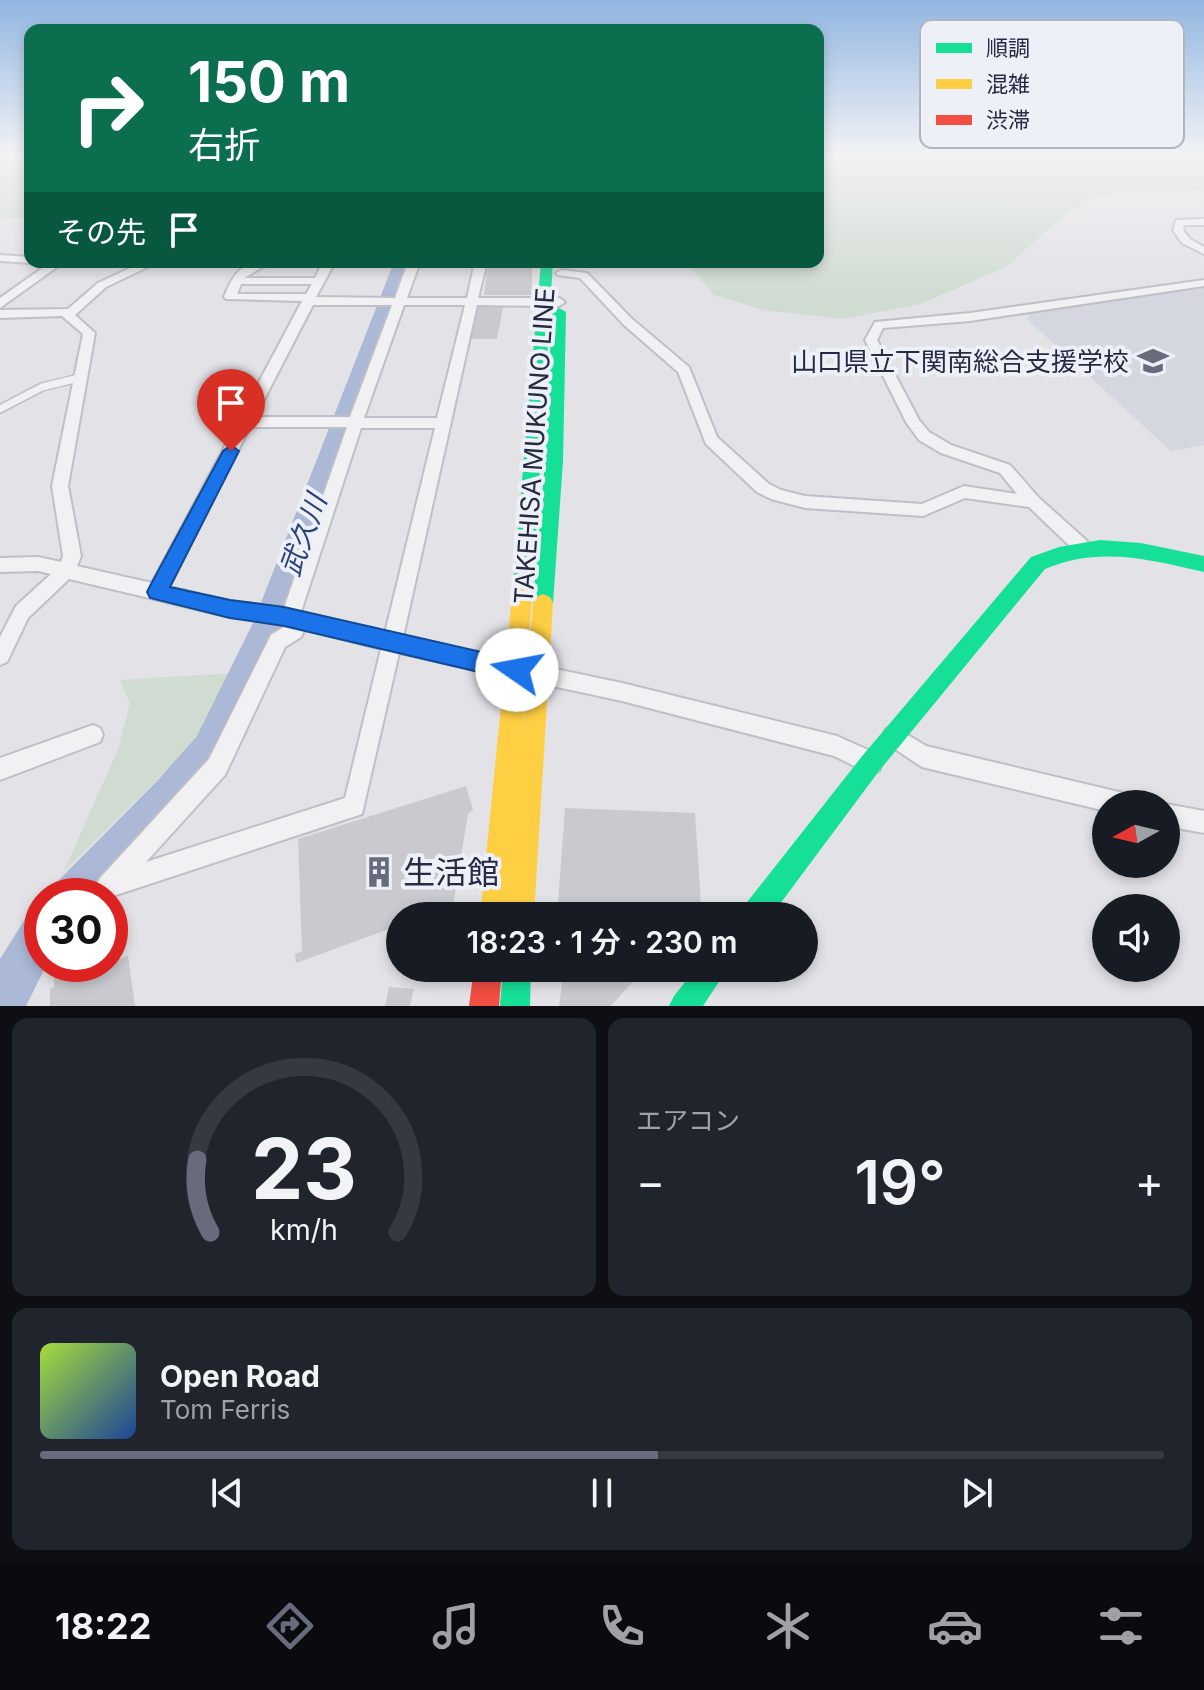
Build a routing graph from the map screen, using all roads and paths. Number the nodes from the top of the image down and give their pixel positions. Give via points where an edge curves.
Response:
1 (1204, 222) edge
2 (1203, 250) edge
3 (1, 258) edge
4 (24, 260) edge
5 (50, 268) edge
6 (139, 268) edge
7 (253, 268) edge
8 (326, 268) edge
9 (412, 268) edge
10 (480, 268) edge
11 (557, 268) edge
12 (563, 268) edge
13 (236, 281) junction
14 (319, 281) junction
15 (1204, 283) edge
16 (310, 300) junction
17 (398, 302) junction
18 (472, 302) junction
19 (551, 302) junction
20 (0, 304) edge
21 (0, 314) edge
22 (69, 314) junction
23 (83, 377) junction
24 (0, 409) edge
25 (246, 422) junction
26 (356, 422) junction
27 (442, 423) junction
28 (1033, 502) junction
29 (1081, 546) junction
30 (1204, 564) edge
31 (0, 565) edge
32 (67, 570) junction
33 (157, 592) junction
34 (292, 618) junction
35 (392, 643) junction
36 (0, 656) edge
37 (527, 672) junction
38 (93, 735) dead end
39 (893, 736) junction
40 (871, 763) junction
41 (0, 769) edge
42 (1092, 797) edge
43 (1180, 818) edge
44 (1204, 822) edge
45 (496, 902) edge
46 (520, 902) edge
47 (765, 902) edge
48 (487, 982) edge
49 (516, 982) edge
50 (704, 982) edge
51 (688, 1004) edge
52 (484, 1006) edge
53 (515, 1006) edge

1 - 2 street via 1180,222 1178,230
3 - 4 street
5 - 20 street
6 - 22 street via 102,285
7 - 13 street
8 - 14 street
9 - 17 street
10 - 18 street
11 - 19 main road, TAKEHISA MUKUNO LINE
12 - 28 street via 589,280 684,370 711,440 777,495 923,510 964,492
13 - 14 street
13 - 16 street via 230,297
14 - 16 street
15 - 28 street via 879,325 871,340 924,436 1005,469
16 - 17 street
16 - 25 street
17 - 18 street
17 - 26 street
18 - 19 street
18 - 27 street
19 - 37 main road, TAKEHISA MUKUNO LINE via 554,461
21 - 22 street
22 - 23 street via 89,333
23 - 24 lane via 42,387
23 - 32 street via 60,486 72,556
25 - 26 street
25 - 33 street
26 - 27 street
26 - 34 street via 292,604
27 - 35 street
28 - 29 street
29 - 30 main road via 1119,546
29 - 39 main road via 1038,563
31 - 32 street
32 - 33 street
32 - 36 street via 22,612
33 - 34 street
34 - 35 street
34 - 35 street via 294,631 278,641 217,767 108,886 354,806
35 - 37 street
37 - 40 street via 837,746
37 - 45 main road, TAKEHISA MUKUNO LINE
37 - 46 main road, TAKEHISA MUKUNO LINE
38 - 41 street
39 - 40 main road
39 - 42 street via 922,756
40 - 47 main road
43 - 44 street
48 - 52 main road
49 - 53 main road
50 - 51 main road

